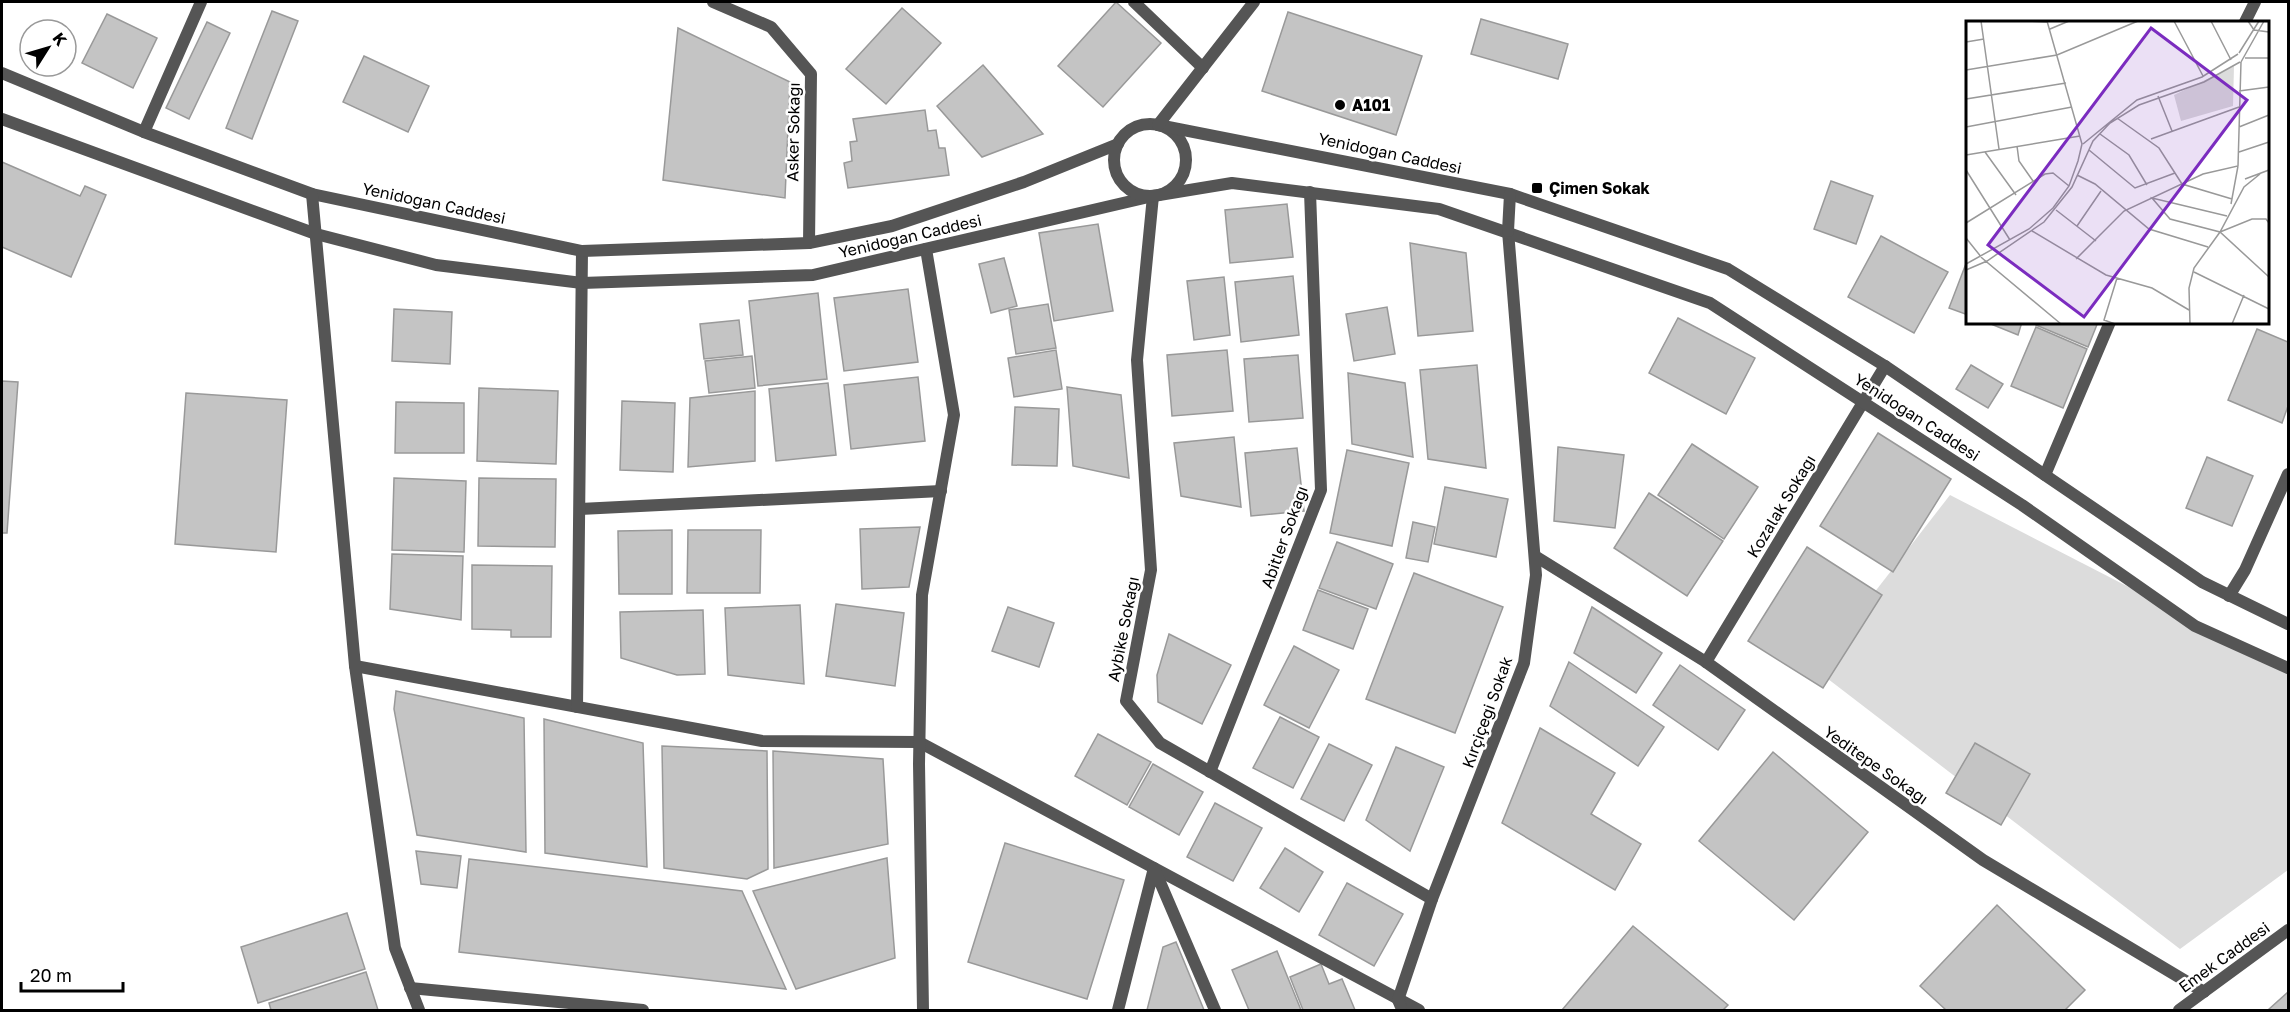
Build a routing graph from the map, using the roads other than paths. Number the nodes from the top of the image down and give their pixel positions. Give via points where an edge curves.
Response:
1 (201, 2) edge
2 (713, 2) edge
3 (1134, 2) edge
4 (1254, 2) edge
5 (2255, 2) edge
6 (2246, 21) edge
7 (1203, 68) junction
8 (2, 72) edge
9 (2, 119) edge
10 (1158, 125) junction
11 (144, 132) junction
12 (1118, 144) junction
13 (1310, 192) junction
14 (312, 194) junction
15 (1510, 194) junction
16 (1153, 196) junction
17 (1508, 231) junction
18 (316, 234) junction
19 (809, 243) junction
20 (926, 249) junction
21 (582, 251) junction
22 (582, 283) junction
23 (2109, 324) edge
24 (1885, 366) junction
25 (1863, 402) junction
26 (2289, 474) edge
27 (2045, 475) junction
28 (940, 491) junction
29 (580, 509) junction
30 (1535, 556) junction
31 (2229, 596) junction
32 (2289, 624) edge
33 (1706, 662) junction
34 (354, 666) junction
35 (2289, 668) edge
36 (578, 707) junction
37 (919, 742) junction
38 (1210, 772) junction
39 (1154, 868) junction
40 (1432, 899) junction
41 (2289, 930) edge
42 (410, 988) junction
43 (2204, 992) junction
44 (1400, 1005) edge
45 (418, 1011) edge
46 (643, 1011) edge
47 (923, 1011) edge
48 (1118, 1011) edge
49 (1215, 1011) edge
50 (1419, 1011) edge
51 (2179, 1011) edge

1 - 11 street
2 - 19 street, Asker Sokağı via 771,27 811,74
3 - 7 street
4 - 7 street
5 - 6 street
7 - 10 street
8 - 11 street, Yenidoğan Caddesi
9 - 18 street, Yenidoğan Caddesi
10 - 12 street via 1135,127
10 - 15 street, Yenidoğan Caddesi
10 - 16 street via 1178,136 1184,146 1185,168 1174,188
11 - 14 street, Yenidoğan Caddesi
12 - 16 street via 1114,162 1120,180 1135,192
12 - 19 street, Yenidoğan Caddesi via 1024,182 892,226
13 - 16 street, Yenidoğan Caddesi via 1232,183
13 - 17 street, Yenidoğan Caddesi via 1439,209
13 - 38 street, Abitler Sokağı via 1321,490
14 - 18 street
14 - 21 street, Yenidoğan Caddesi
15 - 17 street
15 - 24 street, Yenidoğan Caddesi via 1728,269
16 - 20 street, Yenidoğan Caddesi
16 - 38 street, Aybike Sokağı via 1137,360 1151,570 1126,701 1160,743
17 - 25 street, Yenidoğan Caddesi via 1710,303
17 - 30 street, Kırçiçeği Sokak
18 - 22 street, Yenidoğan Caddesi via 436,265
18 - 34 street
19 - 21 street, Yenidoğan Caddesi
20 - 22 street, Yenidoğan Caddesi via 813,275
20 - 28 street via 954,415
21 - 22 street
22 - 29 street
23 - 27 street
24 - 25 street, Kozalak Sokağı
24 - 27 street, Yenidoğan Caddesi
25 - 33 street, Kozalak Sokağı
25 - 35 street, Yenidoğan Caddesi via 2022,505 2195,626
26 - 31 street
27 - 31 street, Yenidoğan Caddesi via 2202,582
28 - 29 street
28 - 37 street via 922,595
29 - 36 street
30 - 33 street, Yeditepe Sokağı
30 - 40 street, Kırçiçeği Sokak via 1524,663
31 - 32 street, Yenidoğan Caddesi
33 - 43 street, Yeditepe Sokağı via 1983,860
34 - 36 street
34 - 42 street via 395,948
36 - 37 street via 762,741
37 - 39 street
37 - 47 street
38 - 40 street, Aybike Sokağı
39 - 44 street
39 - 48 street
39 - 49 street
40 - 44 street, Kırçiçeği Sokak
41 - 43 street, Emek Caddesi
42 - 45 street
42 - 46 street
43 - 51 street, Emek Caddesi
44 - 50 street

